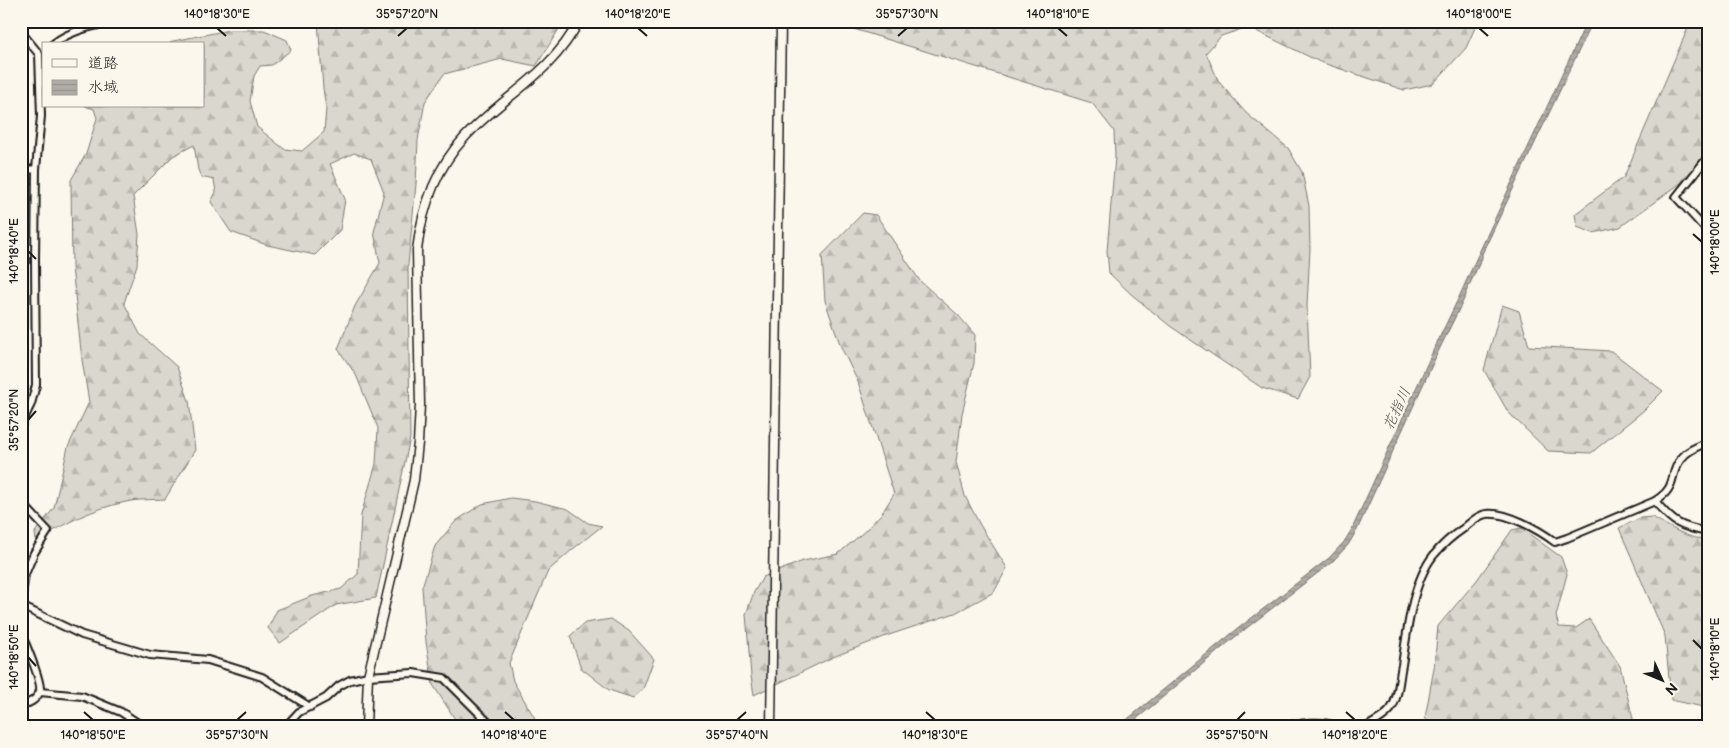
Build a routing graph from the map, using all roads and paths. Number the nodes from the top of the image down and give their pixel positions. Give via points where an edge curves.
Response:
1 (22, 21) edge
2 (120, 21) edge
3 (579, 21) edge
4 (781, 21) edge
5 (21, 27) edge
6 (21, 32) edge
7 (56, 42) edge
8 (42, 52) edge
9 (1708, 156) edge
10 (36, 169) junction
11 (21, 173) edge
12 (1708, 232) edge
13 (21, 425) edge
14 (1708, 442) edge
15 (21, 502) edge
16 (1655, 502) junction
17 (1708, 532) edge
18 (21, 602) edge
19 (21, 606) edge
20 (21, 633) edge
21 (368, 676) junction
22 (40, 692) junction
23 (21, 706) edge
24 (310, 707) junction
25 (144, 727) edge
26 (285, 727) edge
27 (366, 727) edge
28 (493, 727) edge
29 (771, 727) edge
30 (1277, 727) edge
31 (1340, 727) edge
32 (1366, 727) edge

1 - 5 street
2 - 7 street via 98,24 63,36
3 - 21 street via 568,43 554,58 464,138 444,164 424,207 417,250 420,405 414,480
4 - 29 street
6 - 8 street
8 - 10 street
9 - 12 street via 1676,197
10 - 11 street
10 - 13 street via 36,384
14 - 16 street via 1681,458 1672,485
15 - 18 street via 48,531 25,574
16 - 17 street via 1670,519 1689,529
16 - 32 street via 1555,542 1522,522 1487,514 1452,537 1432,557 1422,575 1410,615 1391,709
19 - 24 street via 82,635 150,655 208,660 262,677
20 - 22 street via 40,682
21 - 24 street via 350,680
21 - 27 street
21 - 28 street via 413,673 444,678
22 - 23 street via 34,700
22 - 25 street via 82,696 121,712
24 - 26 street via 299,712
30 - 31 street via 1319,722

